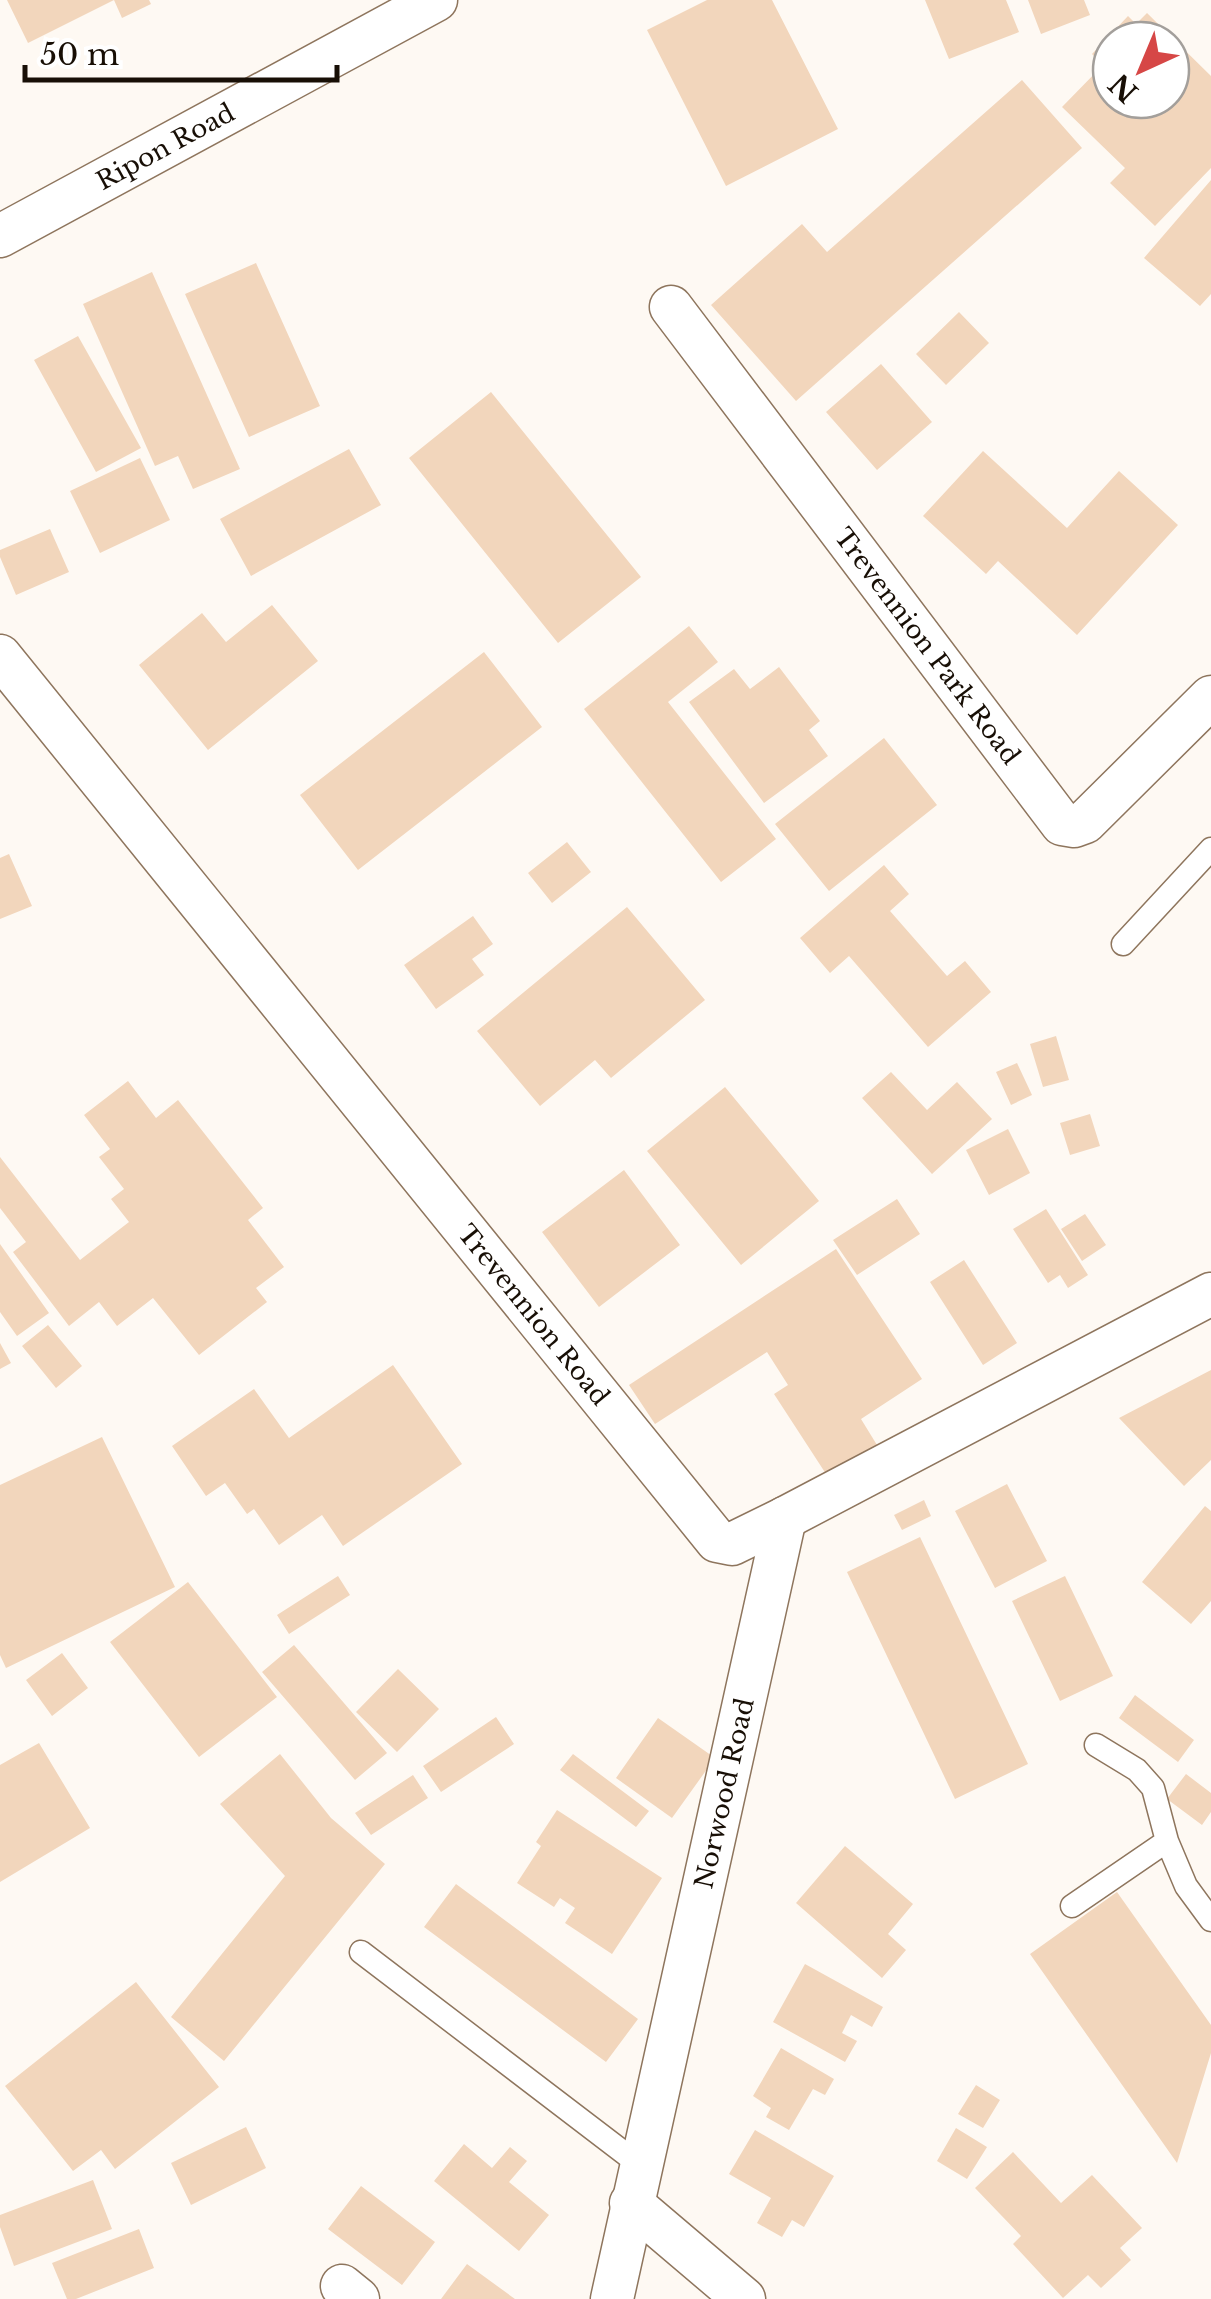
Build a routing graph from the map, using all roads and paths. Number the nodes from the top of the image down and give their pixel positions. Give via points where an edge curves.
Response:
1 (436, 0) edge
2 (0, 236) edge
3 (671, 307) dead end
4 (0, 656) edge
5 (1211, 697) edge
6 (1211, 849) edge
7 (1122, 944) dead end
8 (1211, 1294) edge
9 (785, 1518) junction
10 (1096, 1745) dead end
11 (1167, 1840) junction
12 (1072, 1906) dead end
13 (1211, 1920) edge
14 (360, 1952) dead end
15 (636, 2184) junction
16 (612, 2299) edge
17 (744, 2299) edge

1 - 2 street, Ripon Road
3 - 5 street, Trevennion Park Road via 1062,824 1085,822
4 - 9 street, Trevennion Road via 718,1542 732,1544
6 - 7 lane
8 - 9 street, Trevennion Road
9 - 15 street, Norwood Road
10 - 11 lane via 1153,1788
11 - 12 lane
11 - 13 lane via 1186,1886
14 - 15 lane
15 - 16 street, Norwood Road
15 - 17 street

